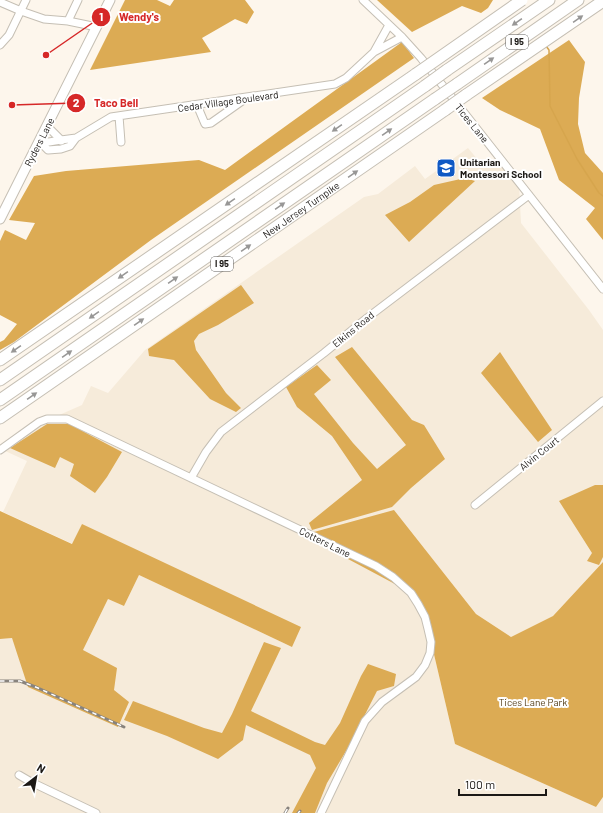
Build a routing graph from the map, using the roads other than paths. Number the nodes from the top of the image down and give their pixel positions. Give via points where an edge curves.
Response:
1 (26, 0) edge
2 (78, 0) edge
3 (110, 0) edge
4 (363, 0) edge
5 (522, 0) edge
6 (549, 0) edge
7 (578, 0) edge
8 (603, 1) edge
9 (0, 2) edge
10 (21, 11) junction
11 (68, 21) junction
12 (389, 25) junction
13 (96, 27) junction
14 (402, 37) junction
15 (0, 45) edge
16 (374, 52) junction
17 (247, 98) junction
18 (197, 105) junction
19 (118, 116) junction
20 (47, 126) junction
21 (76, 138) junction
22 (61, 140) junction
23 (39, 141) junction
24 (122, 142) dead end
25 (61, 149) junction
26 (529, 195) junction
27 (0, 219) edge
28 (603, 289) edge
29 (0, 360) edge
30 (0, 380) edge
31 (0, 400) edge
32 (603, 401) edge
33 (0, 418) edge
34 (0, 450) edge
35 (191, 478) junction
36 (475, 506) dead end
37 (19, 775) dead end
38 (96, 813) edge
39 (321, 813) edge

1 - 10 street
2 - 11 street
3 - 13 main road, Ryders Lane
4 - 12 street, Tices Lane
5 -> 29 highway, bridge
6 -> 30 highway, I 95, bridge
31 -> 7 highway, New Jersey Turnpike / I 95, bridge
33 -> 8 highway, New Jersey Turnpike / I 95, bridge
9 - 10 street
10 - 11 street via 44,19
10 - 15 street via 9,35
11 - 13 street
12 - 14 street, Tices Lane
12 - 16 street, Cedar Village Boulevard
13 - 20 main road, Ryders Lane
14 - 16 street, Cedar Village Boulevard
14 - 26 street, Tices Lane
16 - 17 street, Cedar Village Boulevard via 346,78 335,84
17 - 18 street, Cedar Village Boulevard
17 - 18 street via 207,124
18 - 19 street, Cedar Village Boulevard
19 - 21 street, Cedar Village Boulevard via 105,120
19 - 24 street
20 - 22 street
20 - 23 main road, Ryders Lane
21 - 22 street, Cedar Village Boulevard
21 - 25 street, Cedar Village Boulevard via 70,146
22 - 23 street, Cedar Village Boulevard
22 - 25 street
23 - 25 street via 48,150
23 - 27 main road, Ryders Lane
26 - 28 street, Tices Lane
26 - 35 street, Elkins Road via 221,432
32 - 36 street, Alvin Court
34 - 35 street, Cotters Lane via 39,422 47,419 66,419
35 - 39 street, Cotters Lane via 376,566 411,593 425,617 431,642 426,665 416,677 375,709 365,721
37 - 38 street

